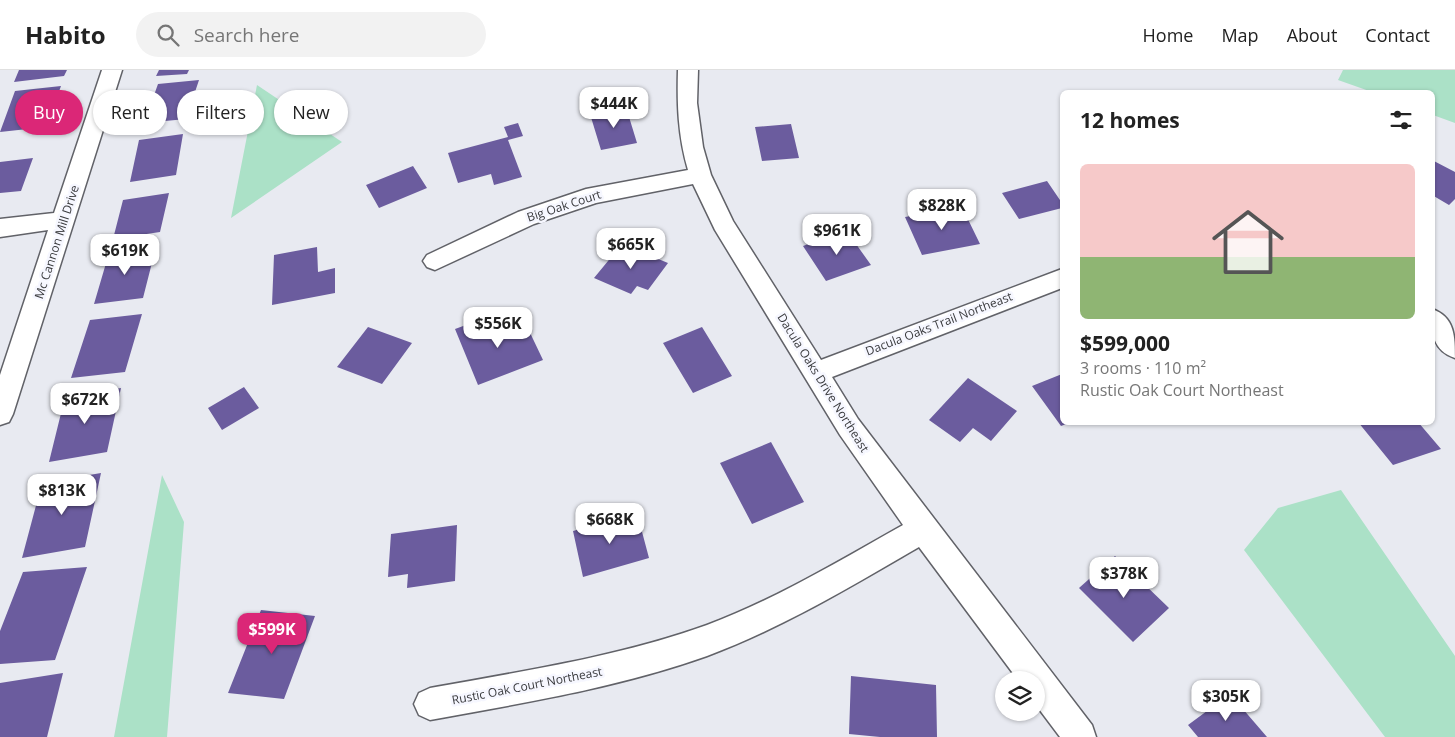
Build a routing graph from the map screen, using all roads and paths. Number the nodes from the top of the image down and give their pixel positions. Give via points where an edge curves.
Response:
1 (112, 70) edge
2 (688, 70) edge
3 (700, 175) junction
4 (64, 220) junction
5 (0, 228) edge
6 (435, 261) dead end
7 (1060, 279) edge
8 (1435, 323) edge
9 (1455, 348) edge
10 (817, 372) junction
11 (0, 414) edge
12 (923, 529) junction
13 (430, 704) dead end
14 (1080, 737) edge

1 - 4 street, Mc Cannon Mill Drive
2 - 3 street, Dacula Oaks Drive Northeast via 690,130
3 - 6 street, Big Oak Court via 594,195 526,218
3 - 10 street, Dacula Oaks Drive Northeast via 723,224
4 - 5 street
4 - 11 street, Mc Cannon Mill Drive
7 - 10 street, Dacula Oaks Trail Northeast
8 - 9 street
10 - 12 street, Dacula Oaks Drive Northeast via 849,427
12 - 13 street, Rustic Oak Court Northeast via 796,601 707,640 596,674
12 - 14 street, Dacula Oaks Drive Northeast

